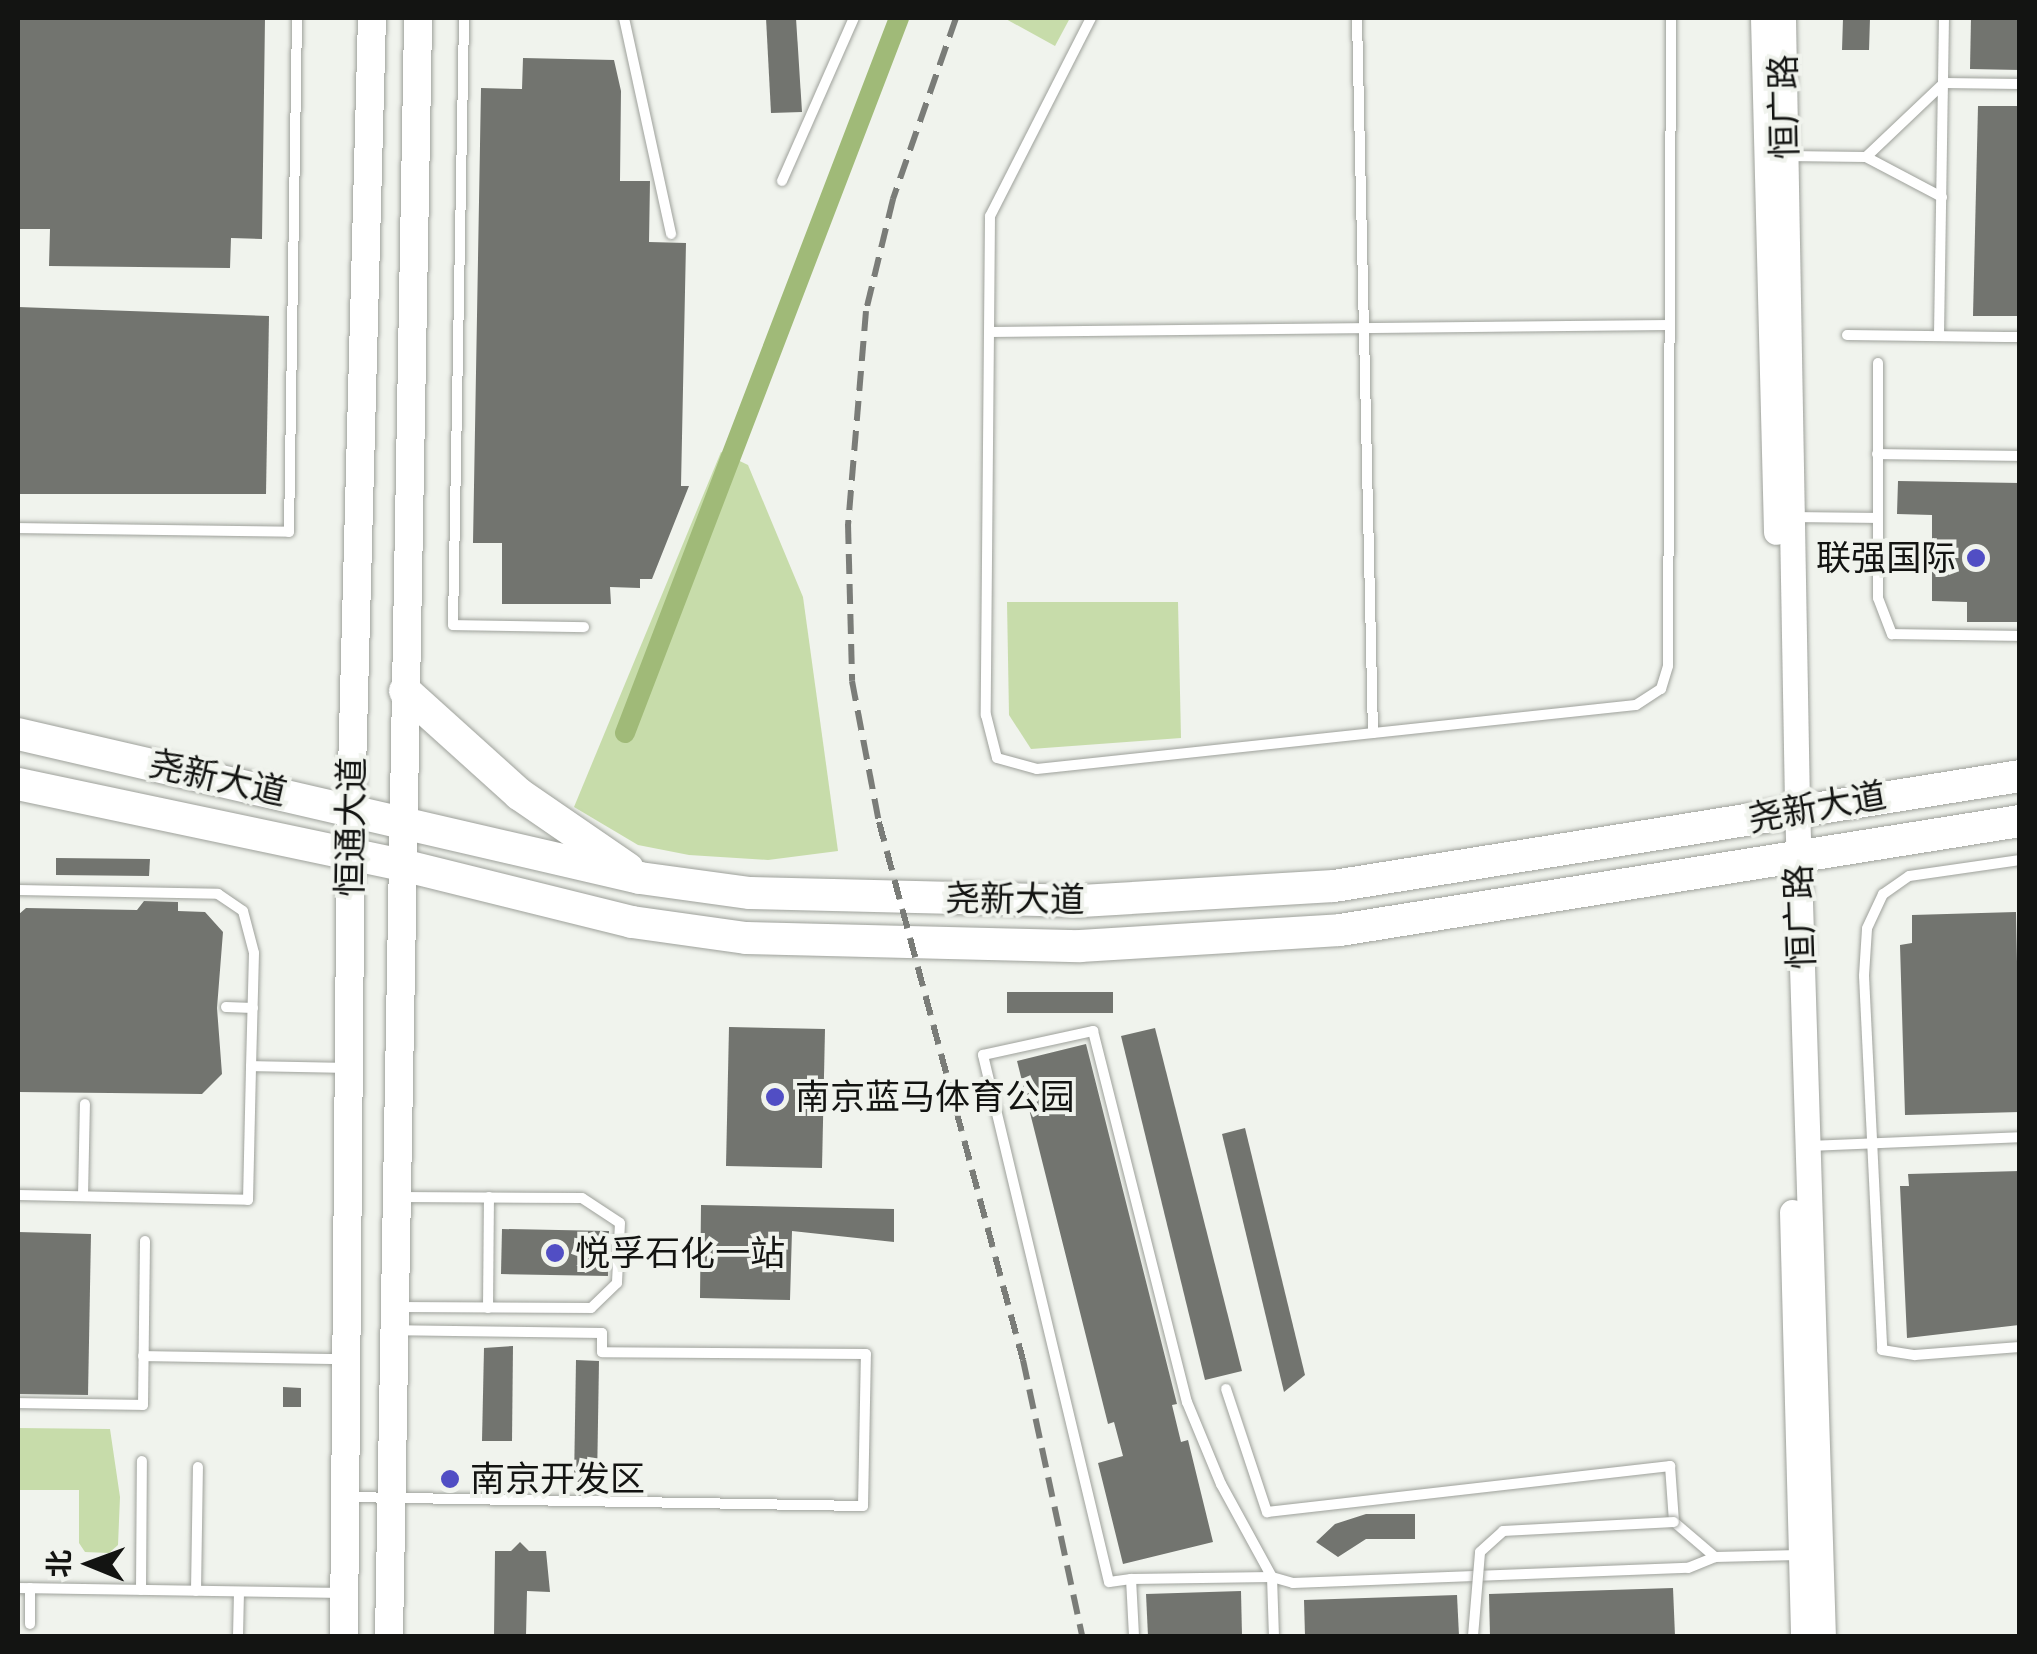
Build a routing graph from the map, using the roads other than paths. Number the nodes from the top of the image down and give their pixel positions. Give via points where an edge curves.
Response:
1 (296, 18) edge
2 (372, 18) edge
3 (418, 18) edge
4 (464, 18) edge
5 (624, 18) edge
6 (854, 18) edge
7 (1091, 18) edge
8 (1357, 18) edge
9 (1671, 18) edge
10 (1763, 18) edge
11 (1783, 18) edge
12 (1944, 18) edge
13 (1944, 83) junction
14 (2020, 84) edge
15 (1785, 156) junction
16 (1866, 156) junction
17 (782, 182) dead end
18 (1942, 198) junction
19 (672, 234) dead end
20 (1670, 325) junction
21 (1362, 328) junction
22 (989, 332) junction
23 (1847, 335) dead end
24 (1939, 335) junction
25 (2020, 337) edge
26 (1878, 363) dead end
27 (1877, 454) junction
28 (2020, 456) edge
29 (1792, 517) junction
30 (1878, 518) junction
31 (18, 528) edge
32 (584, 628) dead end
33 (2020, 636) edge
34 (405, 691) junction
35 (1373, 733) junction
36 (18, 734) edge
37 (2020, 776) edge
38 (18, 784) edge
39 (351, 808) junction
40 (1790, 810) junction
41 (403, 819) junction
42 (2020, 821) edge
43 (350, 854) junction
44 (1791, 857) junction
45 (2020, 860) edge
46 (402, 865) junction
47 (640, 878) junction
48 (18, 890) edge
49 (226, 1008) dead end
50 (253, 1008) junction
51 (251, 1066) junction
52 (349, 1068) junction
53 (85, 1104) dead end
54 (2020, 1137) edge
55 (1876, 1143) junction
56 (1808, 1146) junction
57 (18, 1195) edge
58 (83, 1196) junction
59 (396, 1197) junction
60 (489, 1198) junction
61 (145, 1241) dead end
62 (488, 1308) junction
63 (393, 1318) junction
64 (2020, 1346) edge
65 (143, 1356) junction
66 (348, 1359) junction
67 (1226, 1389) dead end
68 (18, 1403) edge
69 (142, 1461) dead end
70 (198, 1467) dead end
71 (346, 1496) junction
72 (390, 1497) junction
73 (1674, 1522) junction
74 (1810, 1555) junction
75 (1715, 1557) junction
76 (1272, 1577) junction
77 (1131, 1580) junction
78 (18, 1588) edge
79 (30, 1588) junction
80 (141, 1590) junction
81 (196, 1591) junction
82 (239, 1592) junction
83 (345, 1593) junction
84 (30, 1624) dead end
85 (238, 1636) edge
86 (344, 1636) edge
87 (389, 1636) edge
88 (1134, 1636) edge
89 (1274, 1636) edge
90 (1473, 1636) edge
91 (1802, 1636) edge
92 (1823, 1636) edge

1 - 31 lane via 288,532
2 - 39 main road, 恒通大道
3 - 34 main road, 恒通大道
4 - 32 lane via 453,625
5 - 19 lane
6 - 17 lane
7 - 22 lane via 990,216
8 - 21 lane
9 - 20 lane
10 - 40 street, 恒广路
11 - 15 street, 恒广路
12 - 13 lane
13 - 14 lane
13 - 16 lane
13 - 18 lane
15 - 16 lane
15 - 29 street, 恒广路
16 - 18 lane
18 - 24 lane
20 - 21 lane
20 - 35 lane via 1668,666 1662,689 1636,704
21 - 22 lane
21 - 35 lane
22 - 35 lane via 986,715 997,758 1037,769
23 - 24 lane
24 - 25 lane
26 - 27 lane
27 - 28 lane
27 - 30 lane
29 - 30 lane
29 - 40 street, 恒广路
30 - 33 lane via 1878,598 1892,634
34 - 41 main road, 恒通大道
34 - 47 main road via 519,794
36 - 39 main road, 尧新大道
37 - 40 main road, 尧新大道
38 - 43 main road, 尧新大道
39 - 41 main road, 尧新大道
39 - 43 main road, 恒通大道
40 - 44 street, 恒广路
40 - 47 main road, 尧新大道 via 1354,883 1179,899 750,893
41 - 46 main road, 恒通大道
41 - 47 main road, 尧新大道
42 - 44 main road, 尧新大道
43 - 46 main road, 尧新大道
43 - 52 main road, 恒通大道
44 - 46 main road, 尧新大道 via 1340,930 1080,946 746,938 529,901
44 - 56 street, 恒广路
44 - 74 street, 恒广路
45 - 55 lane via 1908,876 1883,894 1867,929 1864,976
46 - 59 main road, 恒通大道
48 - 50 lane via 218,894 243,910 254,953
49 - 50 lane
50 - 51 lane
51 - 52 lane
51 - 58 lane via 248,1200
52 - 66 main road, 恒通大道
53 - 58 lane
54 - 55 lane
55 - 56 lane
55 - 64 lane via 1882,1350 1914,1355
56 - 74 street, 恒广路
57 - 58 lane
59 - 60 lane
59 - 63 main road, 恒通大道
60 - 62 lane
60 - 62 lane via 582,1198 620,1223 617,1284 591,1308
61 - 65 lane
62 - 63 lane
63 - 72 main road, 恒通大道
63 - 72 lane via 602,1333 602,1352 866,1354 866,1373 863,1506
65 - 66 lane
65 - 68 lane via 143,1405
66 - 71 main road, 恒通大道
67 - 73 lane via 1267,1512 1670,1466
69 - 80 lane
70 - 81 lane
71 - 72 lane
71 - 83 main road, 恒通大道
72 - 87 main road, 恒通大道
73 - 75 lane
73 - 90 lane, bridge via 1503,1531 1480,1552
74 - 75 lane
74 - 91 street, 恒广路
74 - 92 street, 恒广路
75 - 76 lane via 1688,1568 1293,1583
76 - 77 lane
76 - 77 lane via 1221,1484 1187,1402 1093,1030 983,1055 1108,1582
76 - 89 lane
77 - 88 lane
78 - 79 lane
79 - 80 lane
79 - 84 lane
80 - 81 lane
81 - 82 lane
82 - 83 lane
82 - 85 lane
83 - 86 main road, 恒通大道

